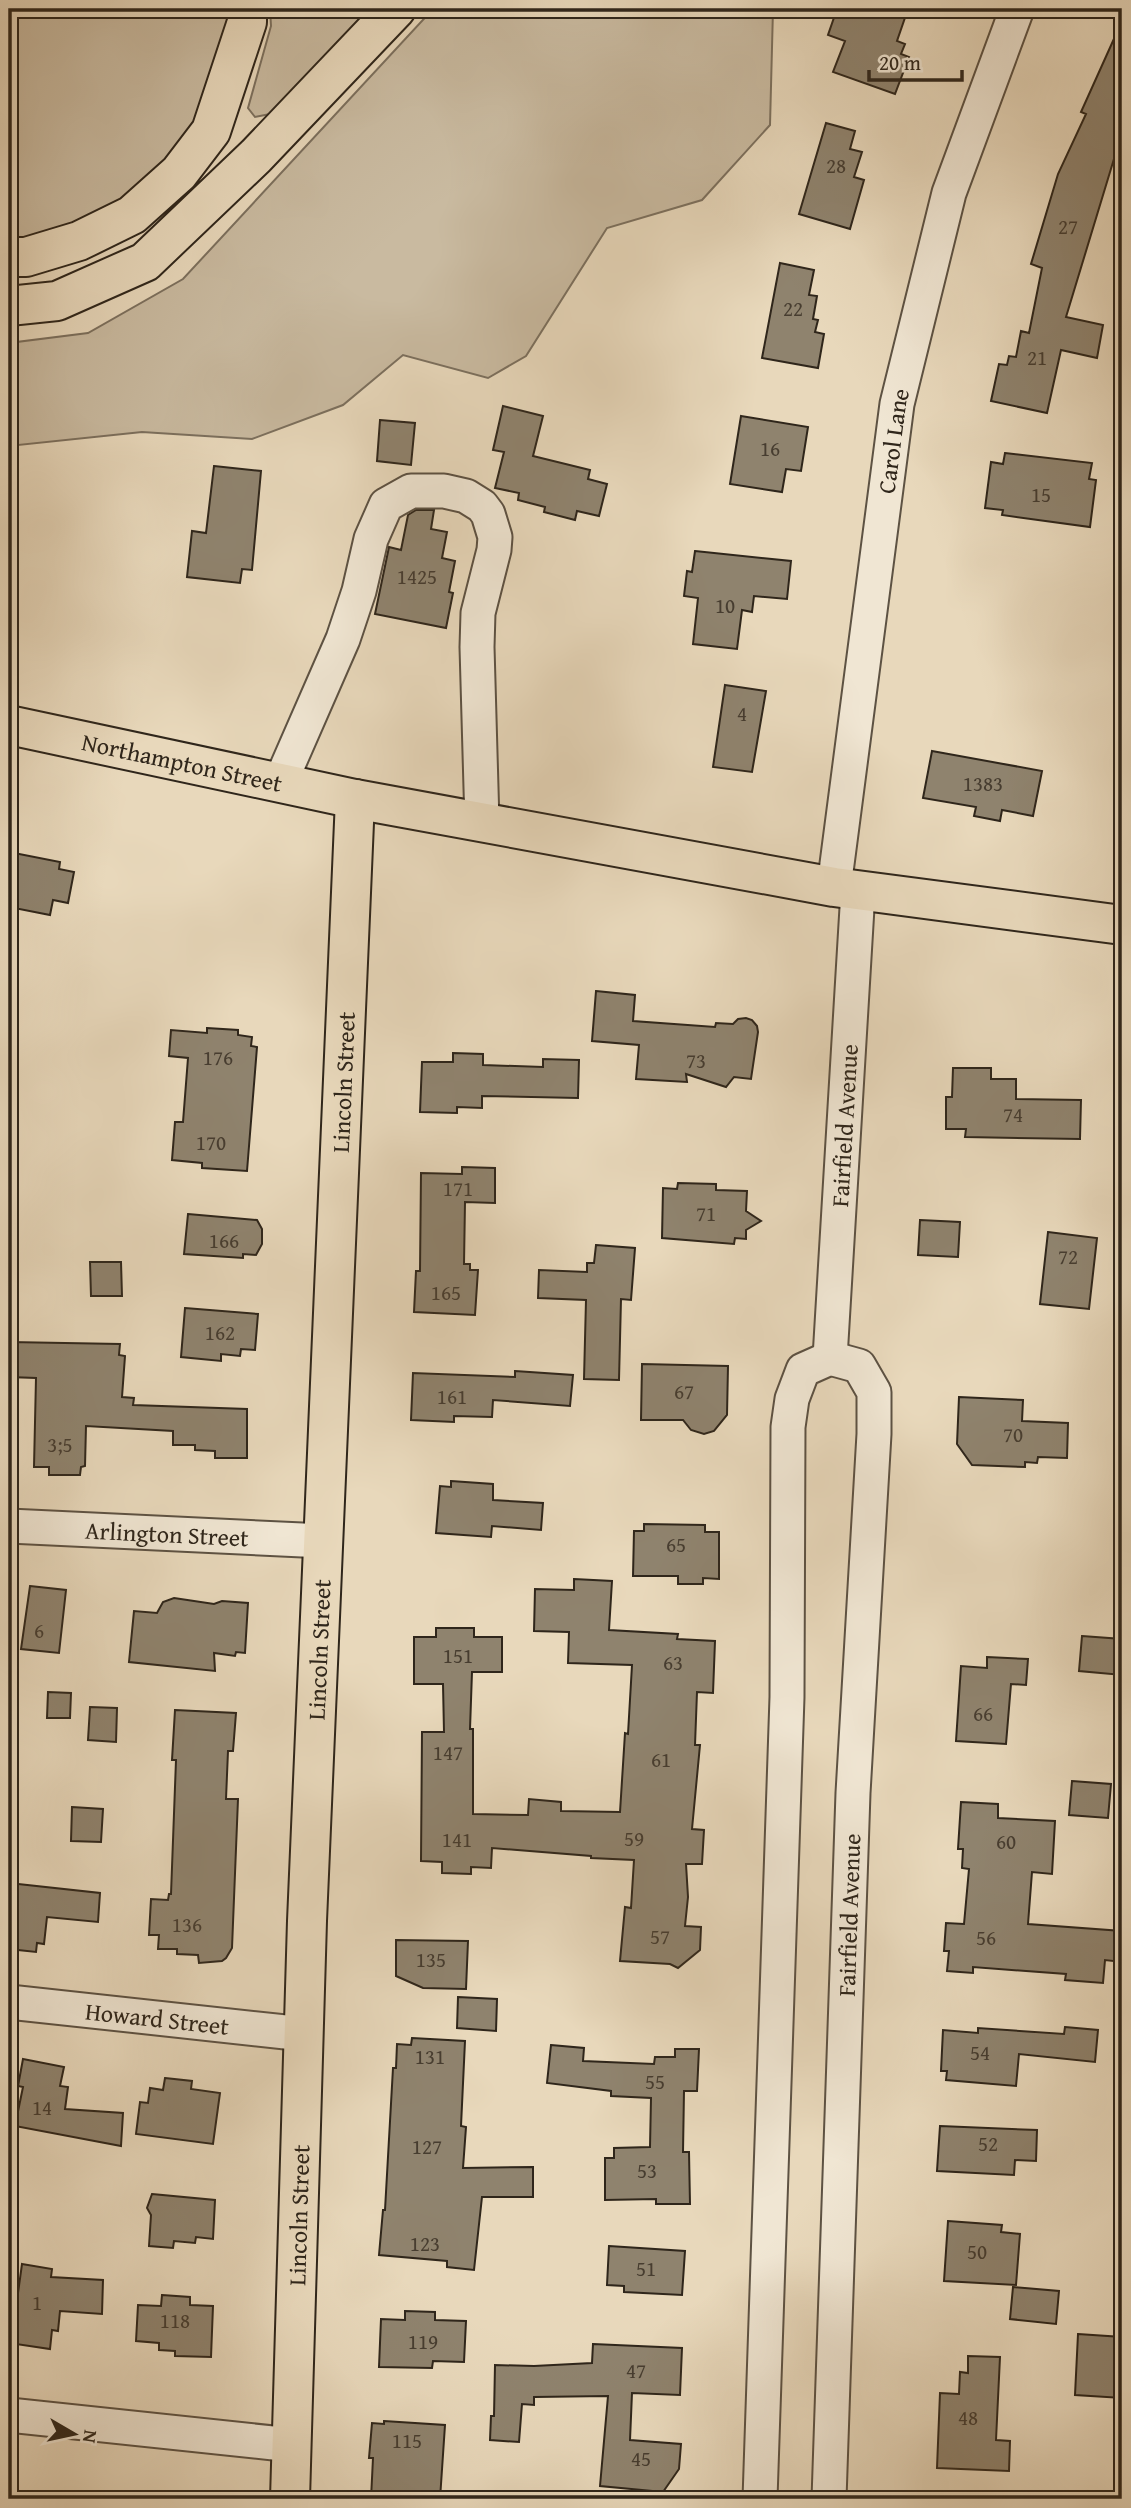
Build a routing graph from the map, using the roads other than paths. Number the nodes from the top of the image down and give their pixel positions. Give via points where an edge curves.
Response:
1 (247, 9) edge
2 (396, 9) edge
3 (1017, 9) edge
4 (9, 257) edge
5 (9, 306) edge
6 (9, 725) edge
7 (280, 783) junction
8 (355, 799) junction
9 (482, 823) junction
10 (846, 889) junction
11 (1122, 925) edge
12 (830, 1358) junction
13 (9, 1526) edge
14 (324, 1541) junction
15 (9, 2001) edge
16 (304, 2034) junction
17 (9, 2414) edge
18 (292, 2445) junction
19 (290, 2499) edge
20 (760, 2499) edge
21 (829, 2499) edge

1 - 4 main road via 247,22 211,131 179,173 132,215 90,236 26,257
2 - 5 main road via 256,156 145,261 57,301
3 - 10 street, Carol Lane via 949,193 897,404
6 - 7 main road, Northampton Street
7 - 8 main road, Northampton Street
7 - 9 street via 343,639 371,539 386,505 411,491 444,491 482,506 495,537 478,613
8 - 9 main road, Northampton Street
8 - 14 main road, Lincoln Street
9 - 10 main road, Northampton Street
10 - 11 main road, Northampton Street
10 - 12 street, Fairfield Avenue
12 - 20 street via 803,1370 788,1427 787,1697
12 - 21 street, Fairfield Avenue via 859,1366 874,1392 874,1434 853,1793
13 - 14 street, Arlington Street
14 - 16 main road, Lincoln Street
15 - 16 street, Howard Street
16 - 18 main road, Lincoln Street
17 - 18 street
18 - 19 main road, Lincoln Street

